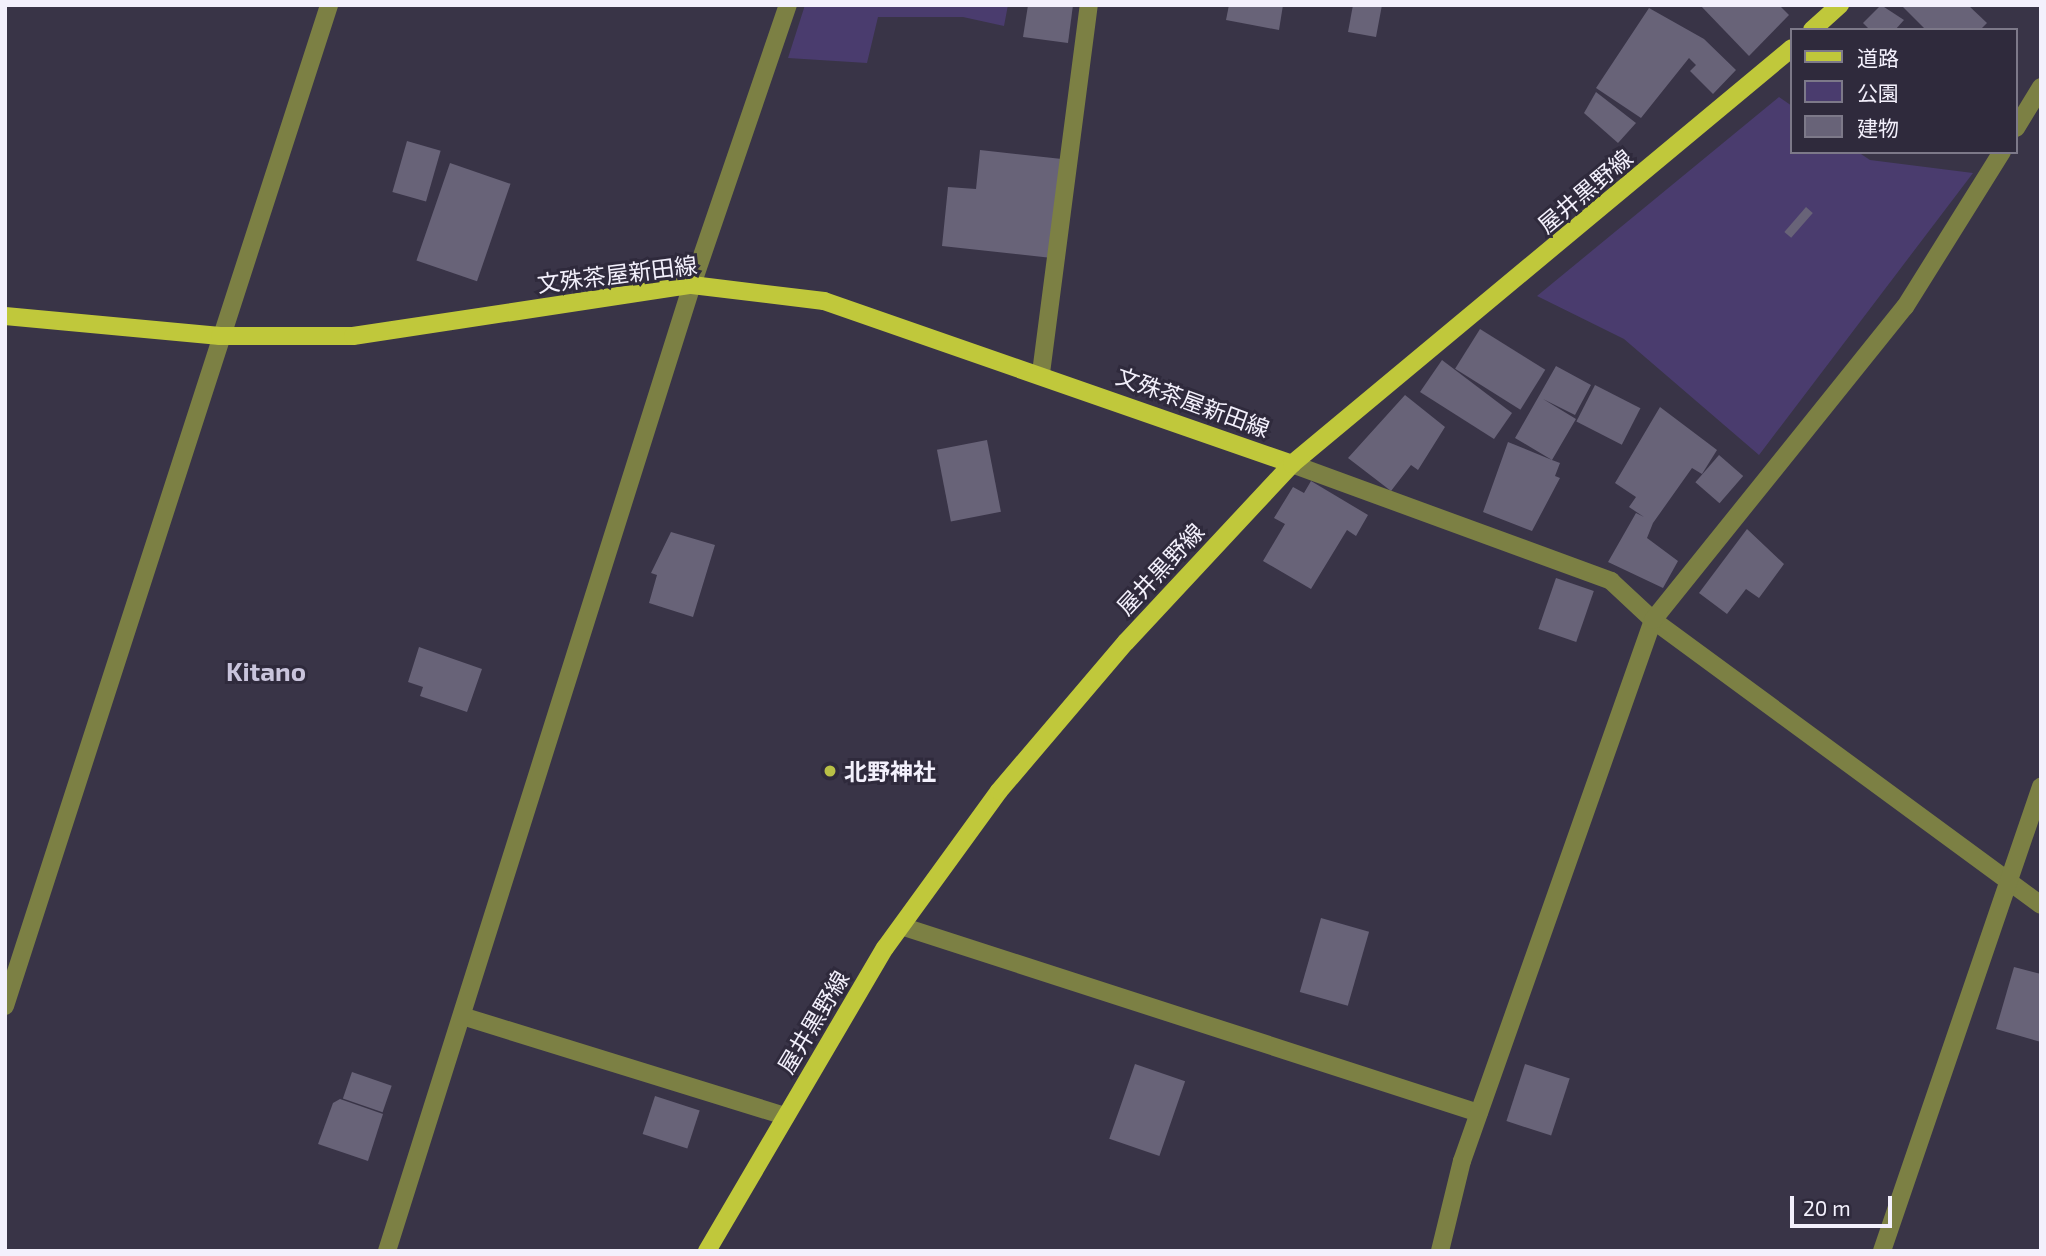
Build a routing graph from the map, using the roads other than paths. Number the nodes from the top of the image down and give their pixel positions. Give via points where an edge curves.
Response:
1 (328, 5) edge
2 (788, 5) edge
3 (1089, 5) edge
4 (1840, 5) edge
5 (1814, 28) edge
6 (1790, 49) edge
7 (2041, 87) edge
8 (2018, 125) edge
9 (2001, 154) edge
10 (692, 285) junction
11 (5, 316) edge
12 (220, 336) junction
13 (1041, 373) junction
14 (1292, 464) junction
15 (1653, 620) junction
16 (2041, 786) edge
17 (2011, 878) junction
18 (2041, 905) edge
19 (904, 927) junction
20 (5, 1006) edge
21 (462, 1016) junction
22 (1479, 1113) junction
23 (786, 1116) junction
24 (387, 1251) edge
25 (707, 1251) edge
26 (1440, 1251) edge
27 (1882, 1251) edge

1 - 12 street
2 - 10 street
3 - 13 street
4 - 5 main road
6 - 14 main road, 屋井黒野線
7 - 8 street
9 - 15 street via 1905,307
10 - 12 main road, 文殊茶屋新田線 via 353,336
10 - 13 main road, 文殊茶屋新田線 via 824,301
10 - 21 street
11 - 12 main road, 文殊茶屋新田線
12 - 20 street
13 - 14 main road, 文殊茶屋新田線
14 - 15 street via 1611,582
14 - 19 main road, 屋井黒野線 via 1126,642 999,791
15 - 17 street
15 - 22 street
16 - 17 street
17 - 18 street
17 - 27 street
19 - 22 street
19 - 23 main road, 屋井黒野線 via 885,948
21 - 23 street
21 - 24 street
22 - 26 street
23 - 25 main road, 屋井黒野線

